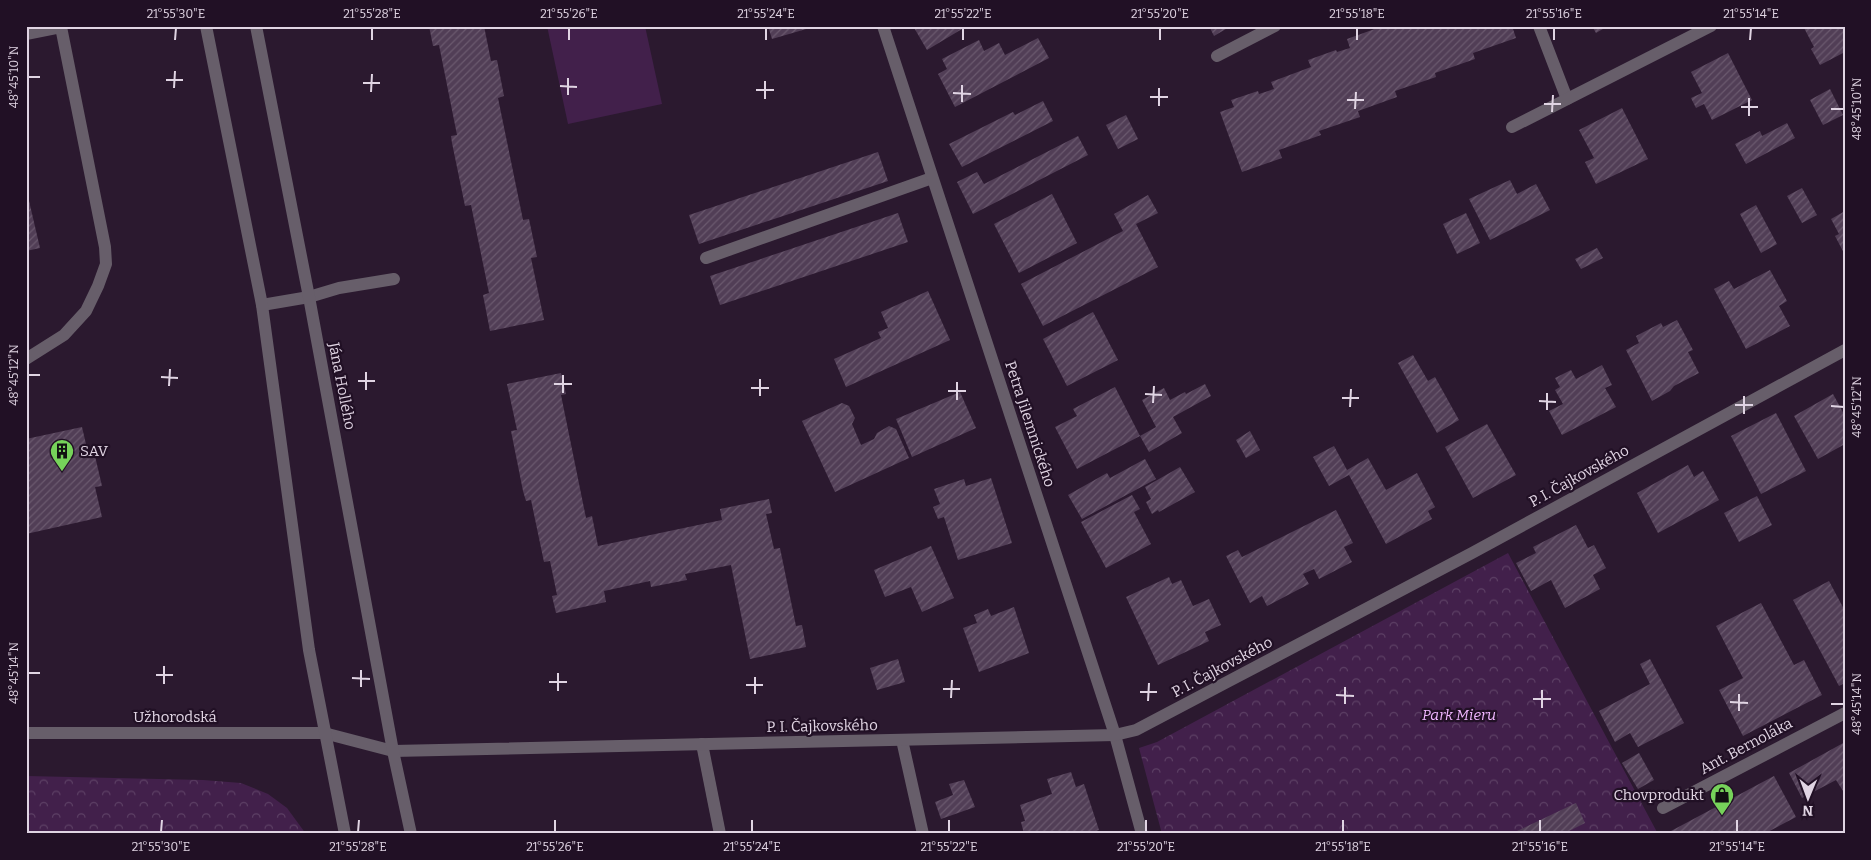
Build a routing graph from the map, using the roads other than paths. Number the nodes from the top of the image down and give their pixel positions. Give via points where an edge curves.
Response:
1 (206, 26) edge
2 (256, 26) edge
3 (883, 26) edge
4 (1276, 26) edge
5 (1540, 26) edge
6 (1711, 26) edge
7 (61, 27) edge
8 (26, 34) edge
9 (1217, 56) dead end
10 (1567, 99) junction
11 (1512, 127) dead end
12 (932, 178) junction
13 (706, 258) dead end
14 (394, 279) dead end
15 (309, 297) junction
16 (262, 305) junction
17 (1845, 350) edge
18 (26, 359) edge
19 (1845, 713) edge
20 (26, 732) edge
21 (324, 733) junction
22 (1115, 735) junction
23 (902, 740) junction
24 (702, 744) junction
25 (393, 751) junction
26 (1663, 808) dead end
27 (345, 834) edge
28 (411, 834) edge
29 (720, 834) edge
30 (923, 834) edge
31 (1142, 834) edge

1 - 16 street
2 - 15 street, Jána Hollého
3 - 12 street, Petra Jilemnického
4 - 9 street
5 - 10 street
6 - 10 street
7 - 8 street
7 - 18 street via 106,247 106,264 86,311 64,335
10 - 11 street
12 - 13 street
12 - 22 street, Petra Jilemnického
14 - 15 street via 339,288
15 - 16 street
15 - 25 street, Jána Hollého
16 - 21 street via 309,650
17 - 22 street, P. I. Čajkovského via 1229,681 1136,730
19 - 26 street, Ant. Bernoláka
20 - 21 street, Užhorodská
21 - 25 street
21 - 27 street
22 - 23 street, P. I. Čajkovského
22 - 31 street, Petra Jilemnického
23 - 24 street, P. I. Čajkovského
23 - 30 street
24 - 25 street, P. I. Čajkovského
24 - 29 street
25 - 28 street, Jána Hollého

